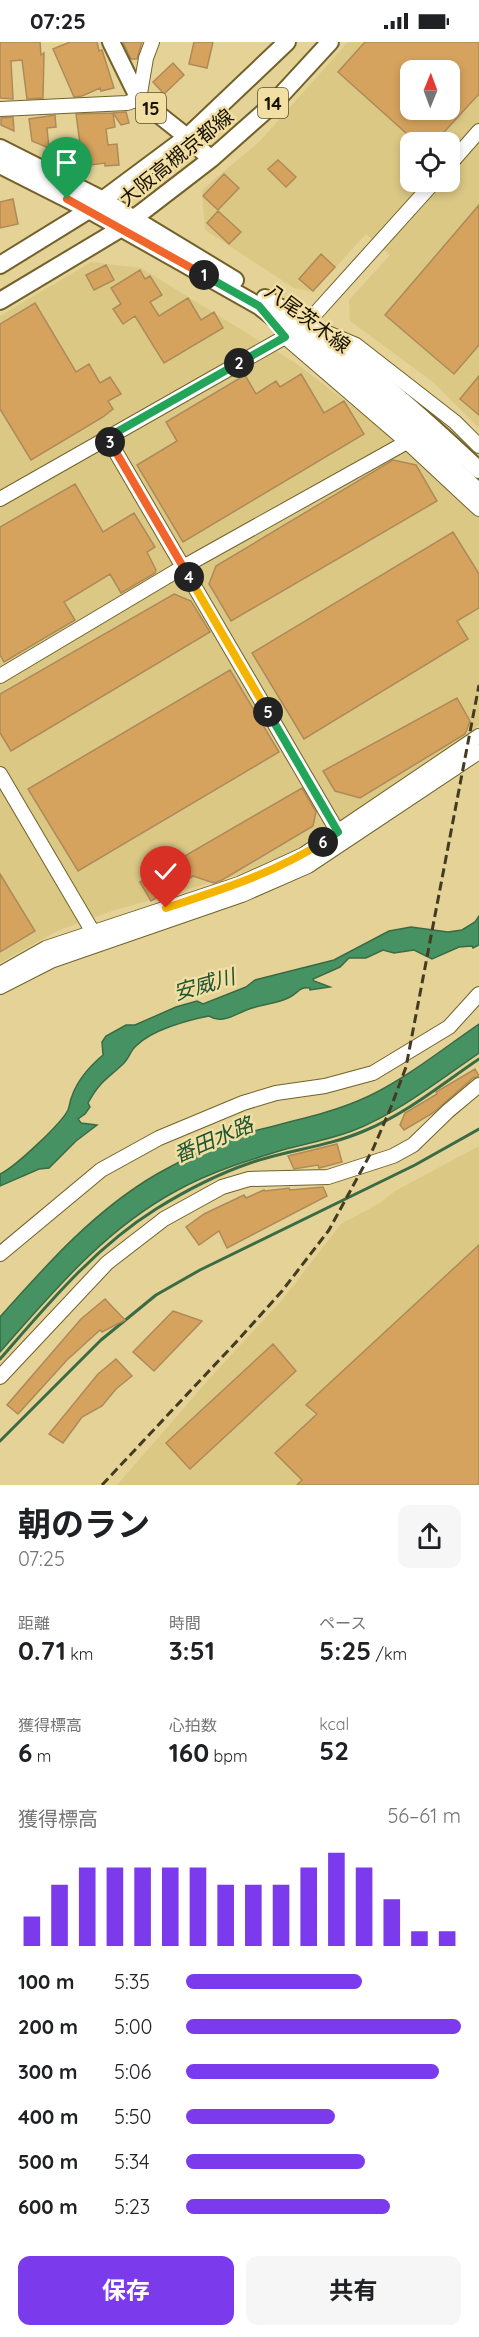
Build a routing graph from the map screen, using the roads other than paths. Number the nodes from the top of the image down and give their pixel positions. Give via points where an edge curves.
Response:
1 (111, 42) edge
2 (152, 42) edge
3 (287, 42) edge
4 (330, 42) edge
5 (139, 99) junction
6 (0, 110) edge
7 (479, 131) edge
8 (187, 137) junction
9 (0, 148) edge
10 (460, 153) edge
11 (211, 159) junction
12 (0, 165) edge
13 (425, 192) edge
14 (104, 200) junction
15 (90, 210) junction
16 (134, 219) junction
17 (120, 229) junction
18 (0, 265) edge
19 (0, 301) edge
20 (259, 306) junction
21 (306, 324) junction
22 (285, 337) junction
23 (308, 355) junction
24 (351, 376) junction
25 (108, 437) junction
26 (407, 442) junction
27 (479, 446) edge
28 (479, 470) edge
29 (479, 492) edge
30 (0, 499) edge
31 (479, 509) edge
32 (183, 567) junction
33 (0, 676) edge
34 (479, 736) edge
35 (479, 753) edge
36 (0, 774) edge
37 (341, 837) junction
38 (96, 938) junction
39 (0, 974) edge
40 (0, 987) edge
41 (479, 994) edge
42 (479, 1085) edge
43 (0, 1254) edge
44 (0, 1377) edge

1 - 5 main road, 15
2 - 5 street
3 - 8 main road, 大阪高槻京都線 / 14
4 - 11 main road, 大阪高槻京都線 / 14 via 272,105
5 - 6 street via 127,103
5 - 8 main road, 15
7 - 10 street
8 - 11 main road, 15
8 - 14 main road, 大阪高槻京都線 / 14
9 - 14 main road, 八尾茨木線
11 - 16 main road, 大阪高槻京都線 / 14
12 - 15 main road, 八尾茨木線
13 - 21 street
14 - 15 main road, 大阪高槻京都線 / 14
14 - 16 main road, 八尾茨木線
15 - 17 main road, 八尾茨木線
15 - 18 main road, 大阪高槻京都線 / 14
16 - 17 main road, 大阪高槻京都線 / 14
16 - 21 main road, 八尾茨木線
17 - 19 main road, 大阪高槻京都線 / 14
17 - 20 main road, 八尾茨木線
20 - 22 main road
20 - 24 main road, 八尾茨木線
21 - 27 street via 356,345 455,422
21 - 28 main road, 八尾茨木線 via 406,401
22 - 23 street
22 - 25 street
23 - 24 main road
23 - 26 street
24 - 29 main road, 八尾茨木線
25 - 30 street
25 - 32 street
26 - 31 street
26 - 32 street
32 - 33 street
32 - 37 street
34 - 37 street
35 - 37 street
36 - 38 street
37 - 38 street via 308,866 242,895
38 - 39 street via 46,948
38 - 40 street
41 - 43 street via 449,1027 373,1073 243,1103 159,1138 101,1170
42 - 44 street via 413,1144 393,1156 328,1177 249,1179 222,1187 164,1219 107,1263

